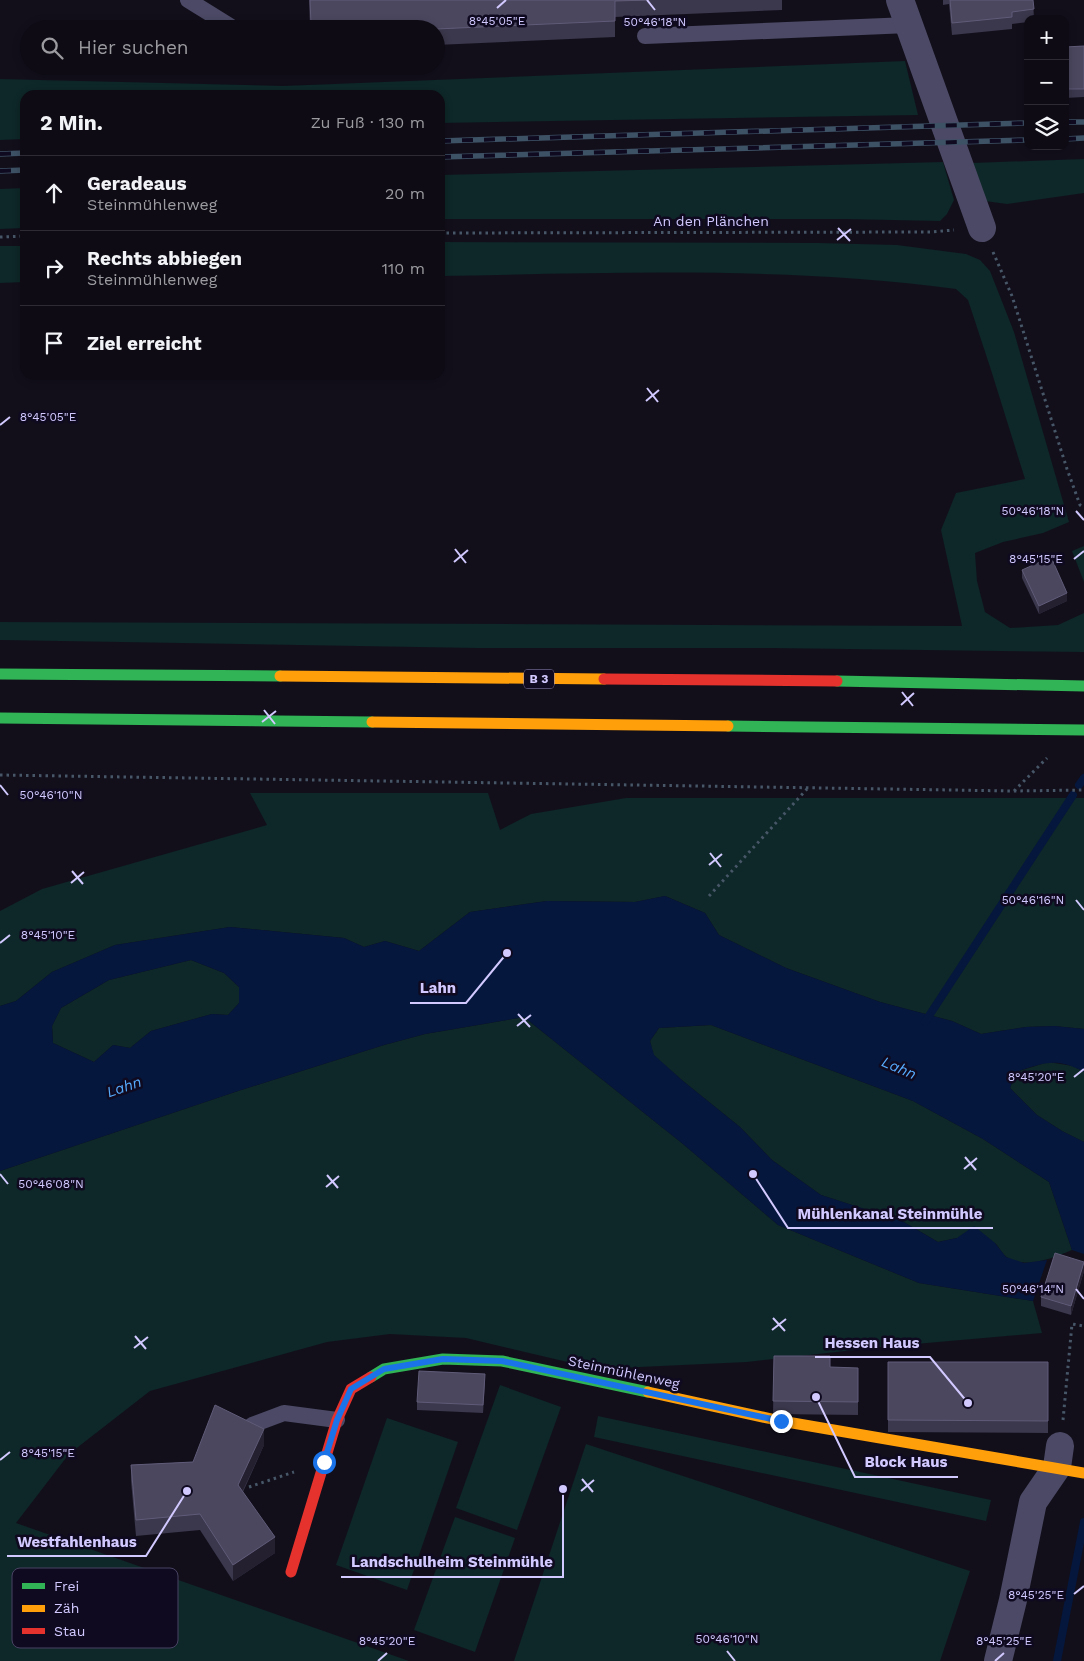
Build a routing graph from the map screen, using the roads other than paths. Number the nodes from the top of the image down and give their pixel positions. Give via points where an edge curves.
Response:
1 (188, 0) edge
2 (900, 0) edge
3 (220, 20) edge
4 (645, 36) dead end
5 (914, 36) junction
6 (982, 228) road end
7 (0, 674) edge
8 (1081, 686) edge
9 (0, 718) edge
10 (1084, 730) edge
11 (337, 1420) junction
12 (252, 1425) edge
13 (1070, 1464) edge
14 (291, 1572) dead end
15 (998, 1661) edge

1 - 3 lane
2 - 5 street
4 - 5 lane
5 - 6 street
7 - 8 main road, B 3
9 - 10 main road
11 - 12 lane via 284,1414
11 - 13 main road, Steinmühlenweg via 351,1389 384,1369 443,1359 502,1361 781,1421
11 - 14 main road, Steinmühlenweg
13 - 15 street via 1033,1502

